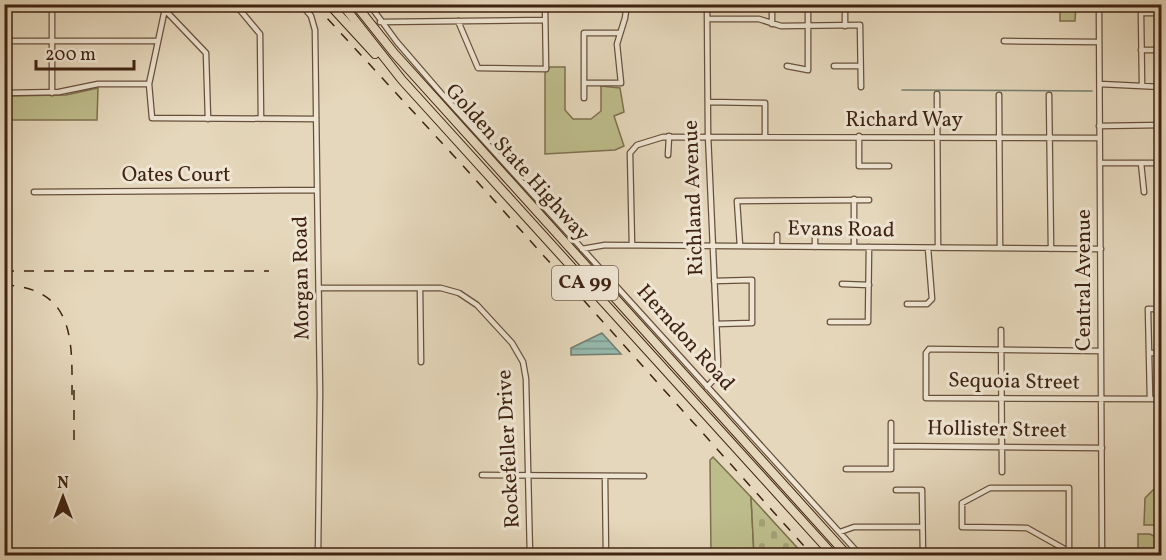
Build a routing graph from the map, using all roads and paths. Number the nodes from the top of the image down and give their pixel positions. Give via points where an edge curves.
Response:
1 (52, 4) edge
2 (235, 4) edge
3 (301, 4) edge
4 (329, 4) edge
5 (342, 4) edge
6 (357, 4) edge
7 (369, 4) edge
8 (545, 4) edge
9 (627, 4) edge
10 (707, 4) edge
11 (772, 4) edge
12 (808, 4) edge
13 (845, 4) edge
14 (1099, 4) edge
15 (165, 8) edge
16 (1161, 13) edge
17 (707, 19) junction
18 (545, 20) junction
19 (458, 21) junction
20 (380, 22) junction
21 (772, 24) junction
22 (808, 26) junction
23 (845, 26) junction
24 (619, 33) junction
25 (4, 40) edge
26 (52, 41) junction
27 (158, 41) junction
28 (1004, 41) dead end
29 (1099, 42) junction
30 (1141, 50) junction
31 (1161, 50) edge
32 (787, 66) dead end
33 (834, 66) dead end
34 (860, 66) junction
35 (402, 80) junction
36 (584, 83) junction
37 (149, 84) junction
38 (1100, 84) junction
39 (1142, 84) junction
40 (861, 87) dead end
41 (1161, 87) edge
42 (4, 93) edge
43 (52, 93) junction
44 (937, 94) dead end
45 (999, 95) dead end
46 (1049, 95) dead end
47 (584, 98) dead end
48 (708, 102) junction
49 (208, 119) junction
50 (261, 119) junction
51 (316, 119) junction
52 (1161, 125) edge
53 (1099, 126) junction
54 (708, 135) junction
55 (765, 135) junction
56 (669, 136) junction
57 (859, 136) junction
58 (938, 137) junction
59 (999, 137) junction
60 (1050, 137) junction
61 (1100, 138) junction
62 (668, 154) dead end
63 (1100, 163) junction
64 (1141, 163) junction
65 (1161, 163) edge
66 (889, 166) dead end
67 (317, 190) junction
68 (34, 192) dead end
69 (1144, 192) dead end
70 (854, 200) junction
71 (869, 200) dead end
72 (777, 236) dead end
73 (815, 236) dead end
74 (632, 245) junction
75 (713, 246) junction
76 (740, 246) junction
77 (777, 246) junction
78 (815, 247) junction
79 (854, 247) junction
80 (869, 247) junction
81 (928, 248) junction
82 (938, 248) junction
83 (1000, 248) junction
84 (582, 249) junction
85 (1051, 249) junction
86 (1101, 249) junction
87 (714, 281) junction
88 (842, 284) dead end
89 (869, 285) junction
90 (319, 288) junction
91 (420, 288) junction
92 (908, 304) dead end
93 (1161, 309) edge
94 (830, 322) dead end
95 (716, 324) junction
96 (1001, 330) dead end
97 (1001, 350) junction
98 (1101, 351) junction
99 (1150, 353) junction
100 (1161, 353) edge
101 (421, 362) dead end
102 (707, 387) junction
103 (1002, 399) junction
104 (1101, 399) junction
105 (1150, 399) junction
106 (1161, 399) edge
107 (891, 423) dead end
108 (892, 446) junction
109 (1002, 447) junction
110 (1102, 448) junction
111 (846, 469) dead end
112 (1002, 472) dead end
113 (482, 475) dead end
114 (530, 475) junction
115 (605, 476) junction
116 (644, 476) dead end
117 (896, 490) dead end
118 (922, 528) junction
119 (840, 532) junction
120 (1067, 550) junction
121 (318, 555) edge
122 (530, 555) edge
123 (606, 555) edge
124 (834, 555) edge
125 (848, 555) edge
126 (861, 555) edge
127 (923, 555) edge
128 (1060, 555) edge
129 (1077, 555) edge
130 (1102, 555) edge

1 - 26 street
2 - 50 street via 260,37
3 - 51 street, Morgan Road via 311,16 315,30
4 - 35 highway
5 - 35 highway, Golden State Highway / CA 99
6 - 125 highway, Golden State Highway / CA 99 via 409,70
7 - 20 street, Herndon Road
8 - 18 street
9 - 24 street
10 - 17 street, Richland Avenue
11 - 21 street
12 - 22 street
13 - 23 street
14 - 29 street, Central Avenue
15 - 27 street
15 - 49 street via 206,54
16 - 30 street via 1141,13
17 - 21 street via 759,19
17 - 48 street, Richland Avenue
18 - 19 street
18 - 19 street via 546,69 478,68
19 - 20 street
20 - 84 street, Herndon Road
21 - 22 street
22 - 23 street
22 - 32 street via 808,70
23 - 34 street via 860,25
24 - 36 street via 584,33
24 - 36 street via 621,83
25 - 26 street
26 - 27 street
26 - 43 street
27 - 37 street
28 - 29 street
29 - 38 street, Central Avenue
30 - 31 street
30 - 39 street
33 - 34 street
34 - 40 street
35 - 124 highway, Golden State Highway / CA 99
36 - 47 street
37 - 43 street via 98,84
37 - 49 street via 154,119
38 - 39 street
38 - 53 street, Central Avenue
39 - 41 street
42 - 43 street
44 - 58 street
45 - 59 street
46 - 60 street
48 - 54 street, Richland Avenue
48 - 55 street via 765,103
49 - 50 street
50 - 51 street
51 - 67 street, Morgan Road
52 - 53 street
53 - 61 street, Central Avenue
54 - 55 street, Richard Way
54 - 56 street, Richard Way
54 - 75 street, Richland Avenue
55 - 57 street, Richard Way
56 - 62 street
56 - 74 street, Richard Way via 637,145 630,153
57 - 58 street, Richard Way
57 - 66 street via 859,166
58 - 59 street, Richard Way
58 - 82 street
59 - 60 street, Richard Way
59 - 83 street
60 - 61 street, Richard Way
60 - 85 street
61 - 63 street, Central Avenue
63 - 64 street
63 - 86 street, Central Avenue
64 - 65 street
64 - 69 street
67 - 68 street, Oates Court
67 - 90 street, Morgan Road
70 - 71 street
70 - 76 street via 737,201
70 - 79 street
72 - 77 street
73 - 78 street
74 - 75 street, Evans Road
74 - 84 street, Evans Road via 592,245
75 - 76 street, Evans Road
75 - 87 street, Richland Avenue
76 - 77 street, Evans Road
77 - 78 street, Evans Road
78 - 79 street, Evans Road
79 - 80 street, Evans Road
80 - 81 street, Evans Road
80 - 89 street
81 - 82 street, Evans Road
81 - 92 street via 932,299
82 - 83 street, Evans Road
83 - 85 street, Evans Road
84 - 102 street, Herndon Road
85 - 86 street, Evans Road
86 - 98 street, Central Avenue
87 - 95 street, Richland Avenue
87 - 95 street via 752,280 752,323
88 - 89 street
89 - 94 street via 868,322
90 - 91 street, Rockefeller Drive
90 - 121 street, Morgan Road
91 - 101 street
91 - 114 street, Rockefeller Drive via 448,289 470,299 519,353 526,379
93 - 99 street via 1148,309
95 - 102 street, Richland Avenue via 717,374
96 - 97 street
97 - 98 street
97 - 103 street
97 - 103 street, Sequoia Street via 927,351 926,398
98 - 104 street, Central Avenue
99 - 100 street
99 - 105 street
102 - 119 street, Herndon Road
103 - 104 street, Sequoia Street
103 - 109 street
104 - 105 street, Sequoia Street
104 - 110 street, Central Avenue
105 - 106 street, Sequoia Street
107 - 108 street
108 - 109 street, Hollister Street
108 - 111 street via 891,469
109 - 110 street, Hollister Street
109 - 112 street
110 - 130 street, Central Avenue
113 - 114 street
114 - 115 street
114 - 122 street, Rockefeller Drive
115 - 116 street
115 - 123 street
117 - 118 street via 921,490
118 - 119 street via 854,528
118 - 127 street
119 - 126 street, Herndon Road
120 - 120 street via 1027,528 962,527 962,503 990,488 1069,488
120 - 128 street
120 - 129 street

